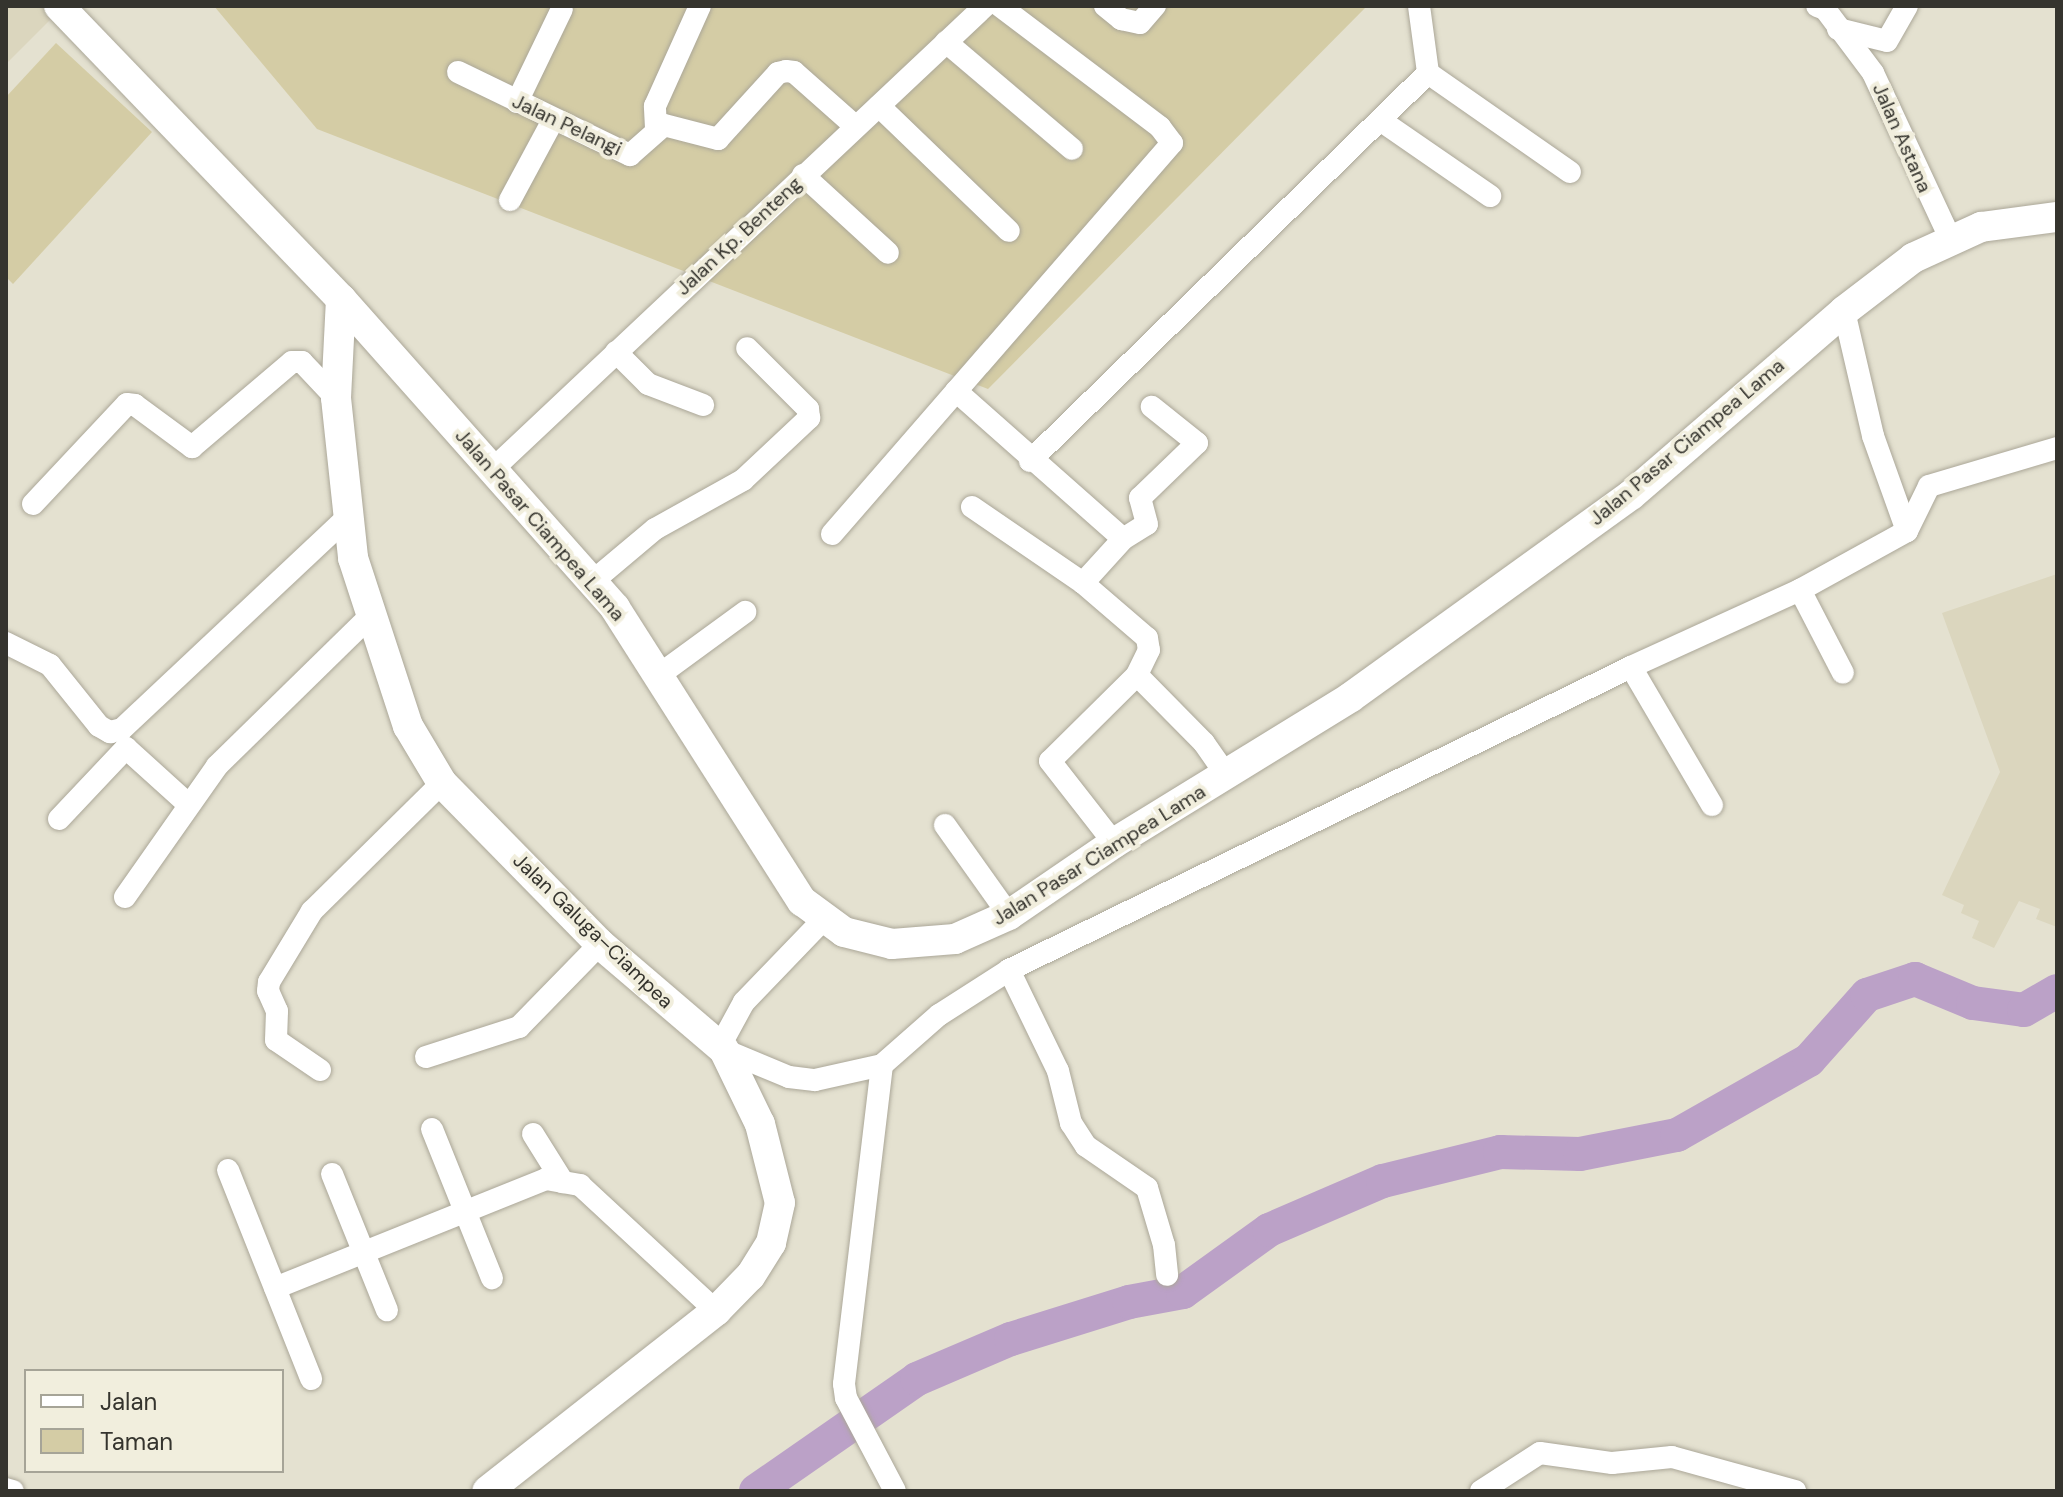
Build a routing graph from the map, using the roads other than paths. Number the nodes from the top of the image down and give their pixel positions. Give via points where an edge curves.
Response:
1 (59, 6) edge
2 (700, 6) edge
3 (985, 6) edge
4 (1000, 6) edge
5 (1105, 6) edge
6 (1155, 6) edge
7 (1419, 6) edge
8 (1817, 6) edge
9 (1907, 6) edge
10 (562, 9) dead end
11 (1838, 29) junction
12 (946, 42) junction
13 (458, 72) dead end
14 (1428, 73) junction
15 (517, 102) junction
16 (879, 106) junction
17 (553, 120) junction
18 (1380, 120) junction
19 (855, 126) junction
20 (656, 128) junction
21 (1072, 149) dead end
22 (1570, 172) dead end
23 (803, 175) junction
24 (1490, 196) dead end
25 (510, 200) dead end
26 (2057, 217) edge
27 (1009, 231) dead end
28 (1950, 238) junction
29 (888, 253) dead end
30 (341, 299) junction
31 (1844, 311) junction
32 (747, 348) dead end
33 (616, 352) junction
34 (956, 391) junction
35 (336, 398) junction
36 (703, 405) dead end
37 (1152, 407) dead end
38 (2057, 448) edge
39 (1030, 461) junction
40 (494, 468) junction
41 (33, 504) dead end
42 (972, 507) dead end
43 (347, 518) junction
44 (1907, 531) junction
45 (832, 534) dead end
46 (1123, 539) junction
47 (593, 581) junction
48 (1083, 583) junction
49 (1800, 590) junction
50 (745, 612) dead end
51 (370, 616) junction
52 (8, 645) edge
53 (1631, 667) junction
54 (1843, 673) dead end
55 (659, 675) junction
56 (1137, 675) junction
57 (1227, 776) junction
58 (442, 783) junction
59 (188, 804) junction
60 (1712, 805) dead end
61 (59, 819) dead end
62 (945, 825) dead end
63 (1114, 843) junction
64 (125, 897) dead end
65 (1009, 915) junction
66 (823, 920) junction
67 (600, 944) junction
68 (1009, 970) junction
69 (722, 1048) junction
70 (426, 1057) dead end
71 (882, 1065) junction
72 (320, 1070) dead end
73 (432, 1129) dead end
74 (533, 1134) dead end
75 (228, 1170) dead end
76 (332, 1174) dead end
77 (563, 1182) junction
78 (464, 1212) junction
79 (363, 1253) junction
80 (1167, 1275) dead end
81 (492, 1278) dead end
82 (275, 1288) junction
83 (387, 1310) dead end
84 (716, 1311) junction
85 (311, 1379) dead end
86 (6, 1489) edge
87 (13, 1491) edge
88 (487, 1491) edge
89 (895, 1491) edge
90 (1481, 1491) edge
91 (1795, 1491) edge

1 - 30 main road, Jalan Pasar Ciampea Lama
2 - 20 street via 655,106
3 - 12 street, Jalan Kp. Benteng
4 - 34 street via 1160,127 1172,143
5 - 6 street via 1121,19 1140,23
7 - 14 street
8 - 11 street, Jalan Astana
9 - 11 street via 1887,41
10 - 15 street
11 - 28 street, Jalan Astana via 1873,73
12 - 16 street, Jalan Kp. Benteng
12 - 21 street
13 - 15 street, Jalan Pelangi
14 - 18 street
14 - 22 street
15 - 17 street, Jalan Pelangi
16 - 19 street, Jalan Kp. Benteng
16 - 27 street
17 - 20 street, Jalan Pelangi via 630,155 642,149
17 - 25 street
18 - 24 street
18 - 39 street
19 - 20 street via 786,71 718,139 671,126
19 - 23 street, Jalan Kp. Benteng
23 - 29 street
23 - 33 street, Jalan Kp. Benteng
26 - 28 main road, Jalan Pasar Ciampea Lama via 2006,221
28 - 31 main road, Jalan Pasar Ciampea Lama via 1913,258
30 - 35 main road, Jalan Galuga–Ciampea
30 - 40 main road, Jalan Pasar Ciampea Lama
31 - 44 street via 1868,421
31 - 57 main road, Jalan Pasar Ciampea Lama via 1631,495 1351,697
32 - 47 street via 808,409 809,418 743,480 655,529
33 - 36 street via 648,384
33 - 40 street, Jalan Kp. Benteng
34 - 39 street
34 - 45 street
35 - 41 street via 302,362 292,362 192,447 127,404
35 - 43 main road, Jalan Galuga–Ciampea
37 - 46 street via 1197,443 1140,498 1147,524
38 - 44 street via 1929,486
39 - 46 street
40 - 47 main road, Jalan Pasar Ciampea Lama
42 - 48 street
43 - 51 main road, Jalan Galuga–Ciampea
43 - 52 street via 122,729 110,732 99,726 50,665
44 - 49 street
46 - 48 street
47 - 55 main road, Jalan Pasar Ciampea Lama
48 - 56 street via 1147,638 1149,650
49 - 53 street
49 - 54 street
50 - 55 street
51 - 58 main road, Jalan Galuga–Ciampea via 408,726
51 - 59 street via 217,766
53 - 60 street
53 - 68 street
55 - 66 main road, Jalan Pasar Ciampea Lama via 778,870
56 - 57 street via 1204,743
56 - 63 street via 1043,767
57 - 63 main road, Jalan Pasar Ciampea Lama
58 - 67 main road, Jalan Galuga–Ciampea
58 - 72 street via 312,911 267,987 276,1003 276,1040
59 - 61 street via 126,748
59 - 64 street
62 - 65 street
63 - 65 main road, Jalan Pasar Ciampea Lama
65 - 66 main road, Jalan Pasar Ciampea Lama via 955,939 892,944 867,941
66 - 69 street via 744,1002
67 - 69 main road, Jalan Galuga–Ciampea
67 - 70 street via 519,1027
68 - 71 street via 939,1015
68 - 80 street via 1058,1071 1071,1123 1086,1146 1147,1188
69 - 71 street via 789,1077 815,1080
69 - 84 main road, Jalan Galuga–Ciampea via 760,1124 780,1203 771,1243 750,1276
71 - 89 street via 844,1368 846,1398
73 - 78 street
74 - 77 street
75 - 82 street
76 - 79 street
77 - 78 street via 546,1179
77 - 84 street via 580,1185
78 - 79 street
78 - 81 street
79 - 82 street
79 - 83 street
82 - 85 street
84 - 88 main road, Jalan Galuga–Ciampea
86 - 87 street
90 - 91 street via 1540,1453 1612,1463 1672,1457

